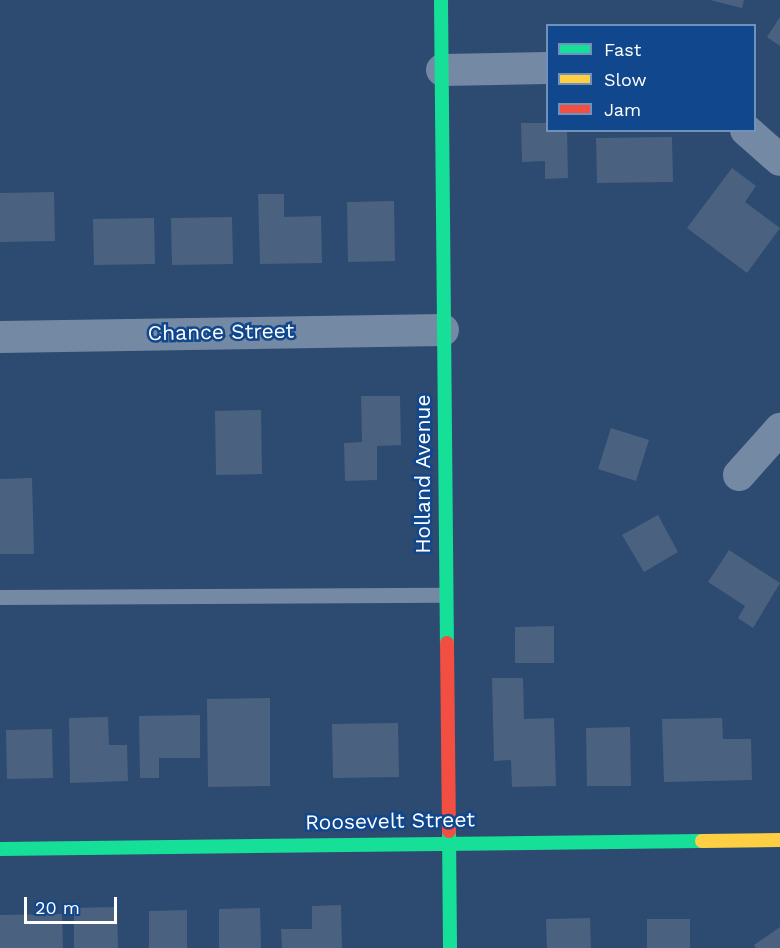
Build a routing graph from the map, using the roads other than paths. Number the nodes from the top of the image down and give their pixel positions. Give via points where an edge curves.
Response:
1 (441, 0) edge
2 (546, 68) edge
3 (442, 70) junction
4 (748, 132) edge
5 (780, 160) edge
6 (443, 330) junction
7 (0, 337) edge
8 (780, 429) edge
9 (739, 476) dead end
10 (445, 595) junction
11 (0, 597) edge
12 (780, 840) edge
13 (447, 841) junction
14 (0, 849) edge
15 (450, 948) edge

1 - 3 street, Holland Avenue
2 - 3 street
3 - 6 street, Holland Avenue
4 - 5 street
6 - 7 street, Chance Street
6 - 10 street, Holland Avenue
8 - 9 street
10 - 11 lane
10 - 13 street, Holland Avenue
12 - 13 street, Roosevelt Street
13 - 14 street, Roosevelt Street
13 - 15 street, Holland Avenue

